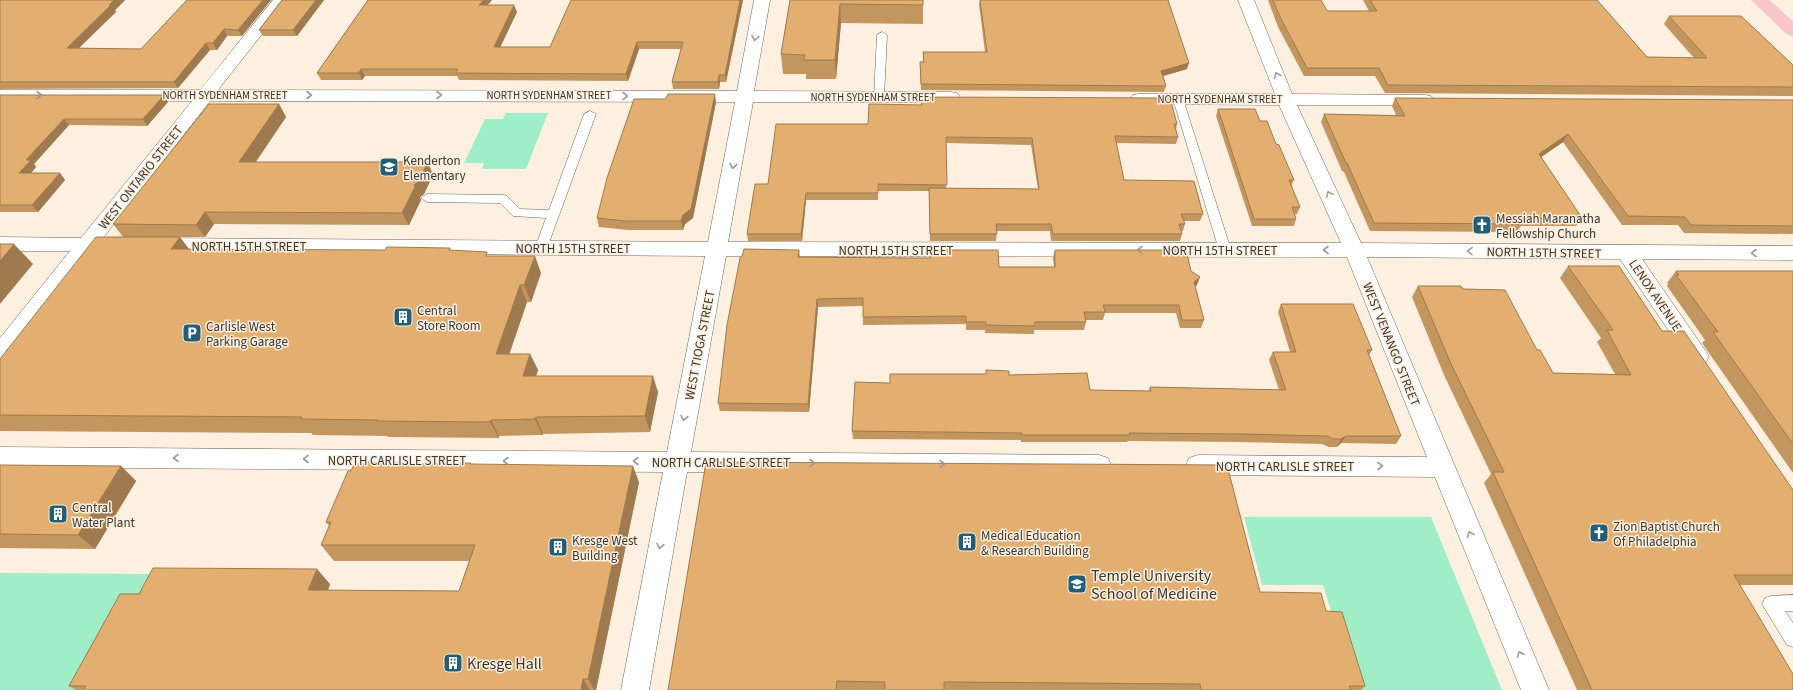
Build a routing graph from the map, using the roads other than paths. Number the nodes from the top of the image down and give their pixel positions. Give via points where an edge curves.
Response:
1 (281, 0) edge
2 (762, 0) edge
3 (1246, 0) edge
4 (1760, 0) edge
5 (1793, 31) edge
6 (882, 35) dead end
7 (204, 94) junction
8 (0, 95) edge
9 (745, 96) junction
10 (879, 97) junction
11 (966, 98) edge
12 (1123, 98) edge
13 (1178, 99) junction
14 (1286, 100) junction
15 (1445, 100) edge
16 (590, 114) dead end
17 (427, 198) dead end
18 (553, 214) junction
19 (0, 244) edge
20 (87, 244) junction
21 (541, 248) junction
22 (718, 249) junction
23 (1225, 250) junction
24 (1354, 250) junction
25 (1628, 253) junction
26 (1793, 253) edge
27 (0, 354) edge
28 (1708, 371) edge
29 (0, 457) edge
30 (675, 462) junction
31 (1123, 465) edge
32 (1179, 465) edge
33 (1442, 467) junction
34 (1793, 603) edge
35 (1793, 639) edge
36 (635, 690) edge
37 (1536, 690) edge

1 - 7 street, WEST ONTARIO STREET
2 -> 9 street, WEST TIOGA STREET
14 -> 3 street, WEST VENANGO STREET
4 - 5 main road
6 - 10 lane
8 -> 7 street, NORTH SYDENHAM STREET
7 -> 9 street, NORTH SYDENHAM STREET
7 - 20 street, WEST ONTARIO STREET
9 - 10 street, NORTH SYDENHAM STREET
9 -> 22 street, WEST TIOGA STREET
10 - 11 street, NORTH SYDENHAM STREET
12 - 13 street, NORTH SYDENHAM STREET
13 - 14 street, NORTH SYDENHAM STREET
13 - 23 lane
14 - 15 street, NORTH SYDENHAM STREET
24 -> 14 street, WEST VENANGO STREET
16 - 18 lane
17 - 18 lane via 503,199 517,213
18 - 21 lane
19 - 20 street, NORTH 15TH STREET
20 - 21 street, NORTH 15TH STREET
20 - 27 street, WEST ONTARIO STREET
21 - 22 street, NORTH 15TH STREET
23 -> 22 street, NORTH 15TH STREET
22 -> 30 street, WEST TIOGA STREET
24 -> 23 street, NORTH 15TH STREET
25 -> 24 street, NORTH 15TH STREET
24 - 33 street, WEST VENANGO STREET
26 -> 25 street, NORTH 15TH STREET
25 - 28 street, LENOX AVENUE
30 -> 29 street, NORTH CARLISLE STREET
30 -> 31 street, NORTH CARLISLE STREET
30 -> 36 street, WEST TIOGA STREET
32 -> 33 street, NORTH CARLISLE STREET
37 -> 33 street, WEST VENANGO STREET
34 - 35 lane via 1771,604

